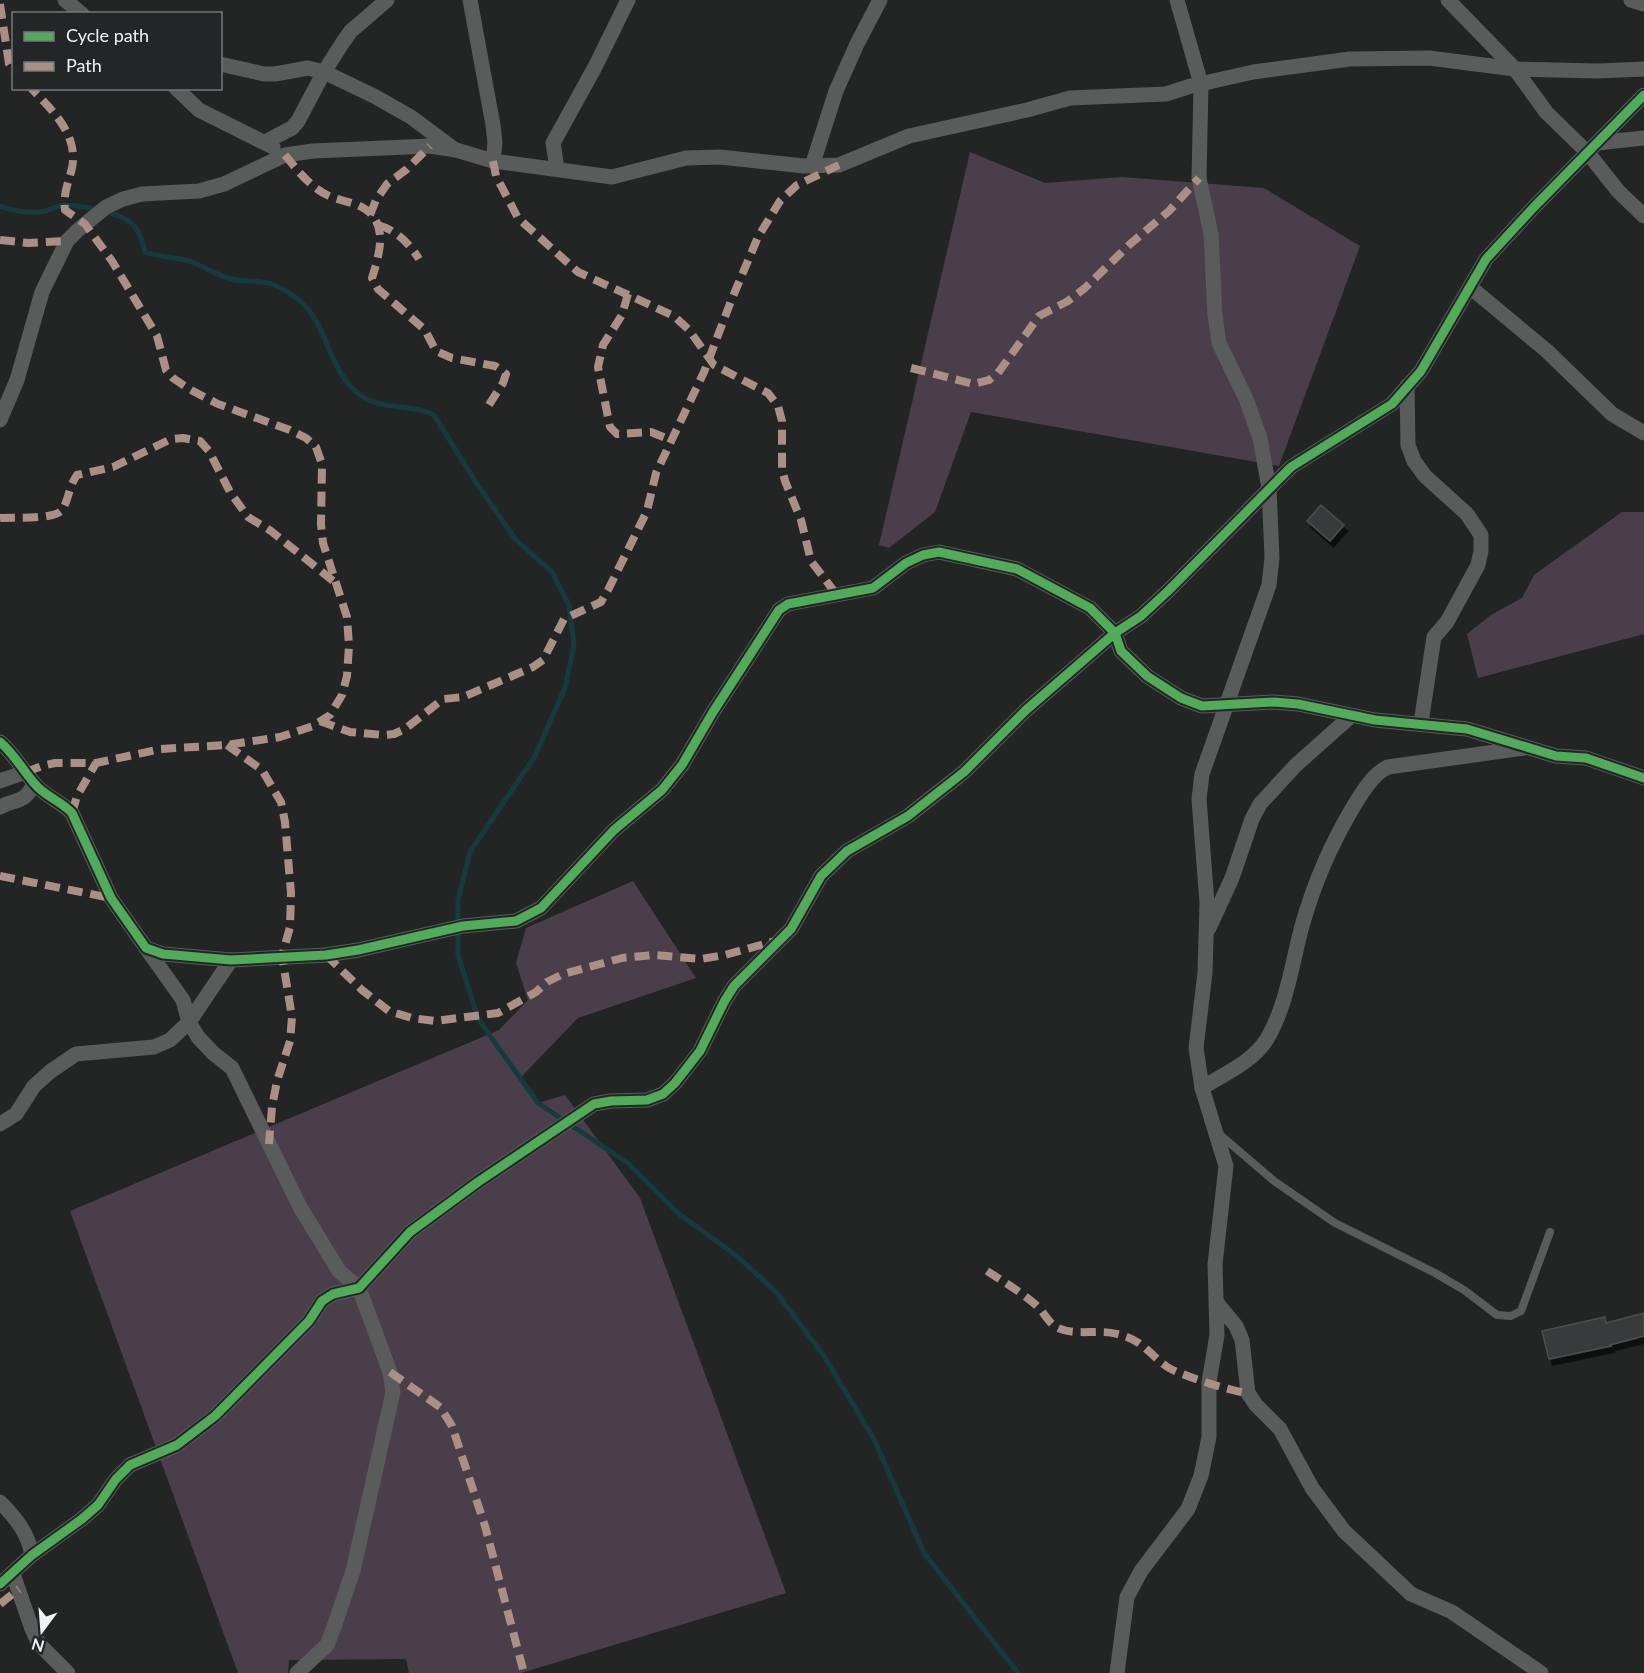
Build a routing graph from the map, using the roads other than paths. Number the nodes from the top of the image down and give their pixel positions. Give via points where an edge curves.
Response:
1 (65, 0) edge
2 (387, 0) edge
3 (470, 0) edge
4 (628, 0) edge
5 (880, 0) edge
6 (1177, 0) edge
7 (1448, 0) edge
8 (1631, 0) edge
9 (1644, 4) edge
10 (80, 12) edge
11 (222, 64) edge
12 (1515, 69) junction
13 (1644, 69) edge
14 (324, 72) junction
15 (1201, 84) junction
16 (178, 90) edge
17 (1644, 95) edge
18 (1644, 138) edge
19 (265, 142) junction
20 (1593, 148) junction
21 (456, 150) junction
22 (285, 155) junction
23 (493, 161) junction
24 (812, 166) junction
25 (557, 168) junction
26 (1644, 216) edge
27 (1470, 286) junction
28 (1407, 386) junction
29 (0, 420) edge
30 (1644, 433) edge
31 (1269, 489) junction
32 (1115, 633) junction
33 (1226, 705) junction
34 (1351, 716) junction
35 (1421, 723) junction
36 (0, 742) edge
37 (1530, 748) junction
38 (1644, 777) edge
39 (30, 778) junction
40 (0, 781) edge
41 (0, 807) edge
42 (1206, 933) junction
43 (146, 948) junction
44 (231, 960) junction
45 (189, 1022) junction
46 (1202, 1088) junction
47 (0, 1124) edge
48 (1215, 1130) junction
49 (1550, 1232) dead end
50 (359, 1288) junction
51 (1217, 1303) junction
52 (0, 1502) edge
53 (32, 1555) junction
54 (13, 1574) junction
55 (0, 1584) edge
56 (68, 1673) edge
57 (297, 1673) edge
58 (1118, 1673) edge
59 (1541, 1673) edge

1 - 10 street
2 - 14 street via 351,31
3 - 23 street via 493,124
4 - 25 street via 553,142
5 - 24 street via 836,91
6 - 15 street
7 - 12 street
8 - 9 street
11 - 14 street via 264,74 308,68
12 - 13 street
12 - 15 street via 1429,58 1350,59 1253,72
12 - 20 street via 1546,112
14 - 19 street via 292,128
14 - 21 street via 401,111
15 - 24 street via 1166,94 1070,98 909,136 839,165
15 - 31 street via 1199,178 1211,234 1219,343 1260,438
16 - 19 street via 199,110
17 - 20 street
18 - 20 street
19 - 22 street
20 - 26 street via 1618,191
20 - 27 street via 1486,260
21 - 22 street via 430,146
21 - 23 street
22 - 29 street via 224,184 199,191 123,199 106,207 78,230 67,242 42,292 17,380
23 - 25 street
24 - 25 street via 686,158 612,177
27 - 28 street
27 - 30 street via 1547,351 1612,414
28 - 31 street via 1392,404 1291,467
28 - 35 street via 1408,445 1414,461 1467,514 1481,535 1478,565 1447,622 1434,637
31 - 32 street via 1168,591
31 - 33 street via 1269,585
32 - 33 street via 1121,651 1147,676 1181,698 1203,706
32 - 44 street via 1090,608 1017,569 939,552 906,563 873,588 788,604 779,610 682,765 662,790 614,830 541,908 516,921 462,926 358,950
32 - 50 street via 1026,710 964,772 908,816 847,851 821,876 791,929 734,986 700,1051 663,1094 647,1100 594,1104 410,1232
33 - 34 street via 1290,703
33 - 42 street via 1202,774
34 - 35 street
34 - 42 street via 1296,765 1260,804
35 - 37 street via 1467,729
36 - 39 street
37 - 38 street via 1556,756 1586,758
37 - 46 street via 1383,769 1364,789 1348,815 1321,870 1279,1014 1266,1041 1250,1058
39 - 40 street
39 - 41 street via 30,791 21,800
39 - 43 street via 72,813 111,898
42 - 46 street via 1196,1048
43 - 44 street via 163,954
43 - 45 street via 183,1000
44 - 45 street
45 - 47 street via 170,1040 154,1047 76,1054 34,1086 16,1114
45 - 50 street via 198,1037 232,1068 300,1207 339,1271
46 - 48 street
48 - 49 lane via 1274,1180 1335,1223 1435,1273 1497,1315 1511,1316 1521,1311
48 - 51 street via 1226,1166 1215,1264
50 - 53 street via 322,1301 309,1322 215,1416 177,1445 130,1465 82,1520
50 - 57 street via 390,1372 393,1392 353,1571 334,1628 327,1645
51 - 58 street via 1217,1335 1209,1382 1209,1437 1201,1476 1188,1509 1141,1571 1127,1597
51 - 59 street via 1242,1340 1248,1393 1280,1429 1312,1488 1344,1531 1411,1594 1452,1612
52 - 53 street via 24,1530
53 - 54 street
54 - 55 street
54 - 56 street via 39,1644

